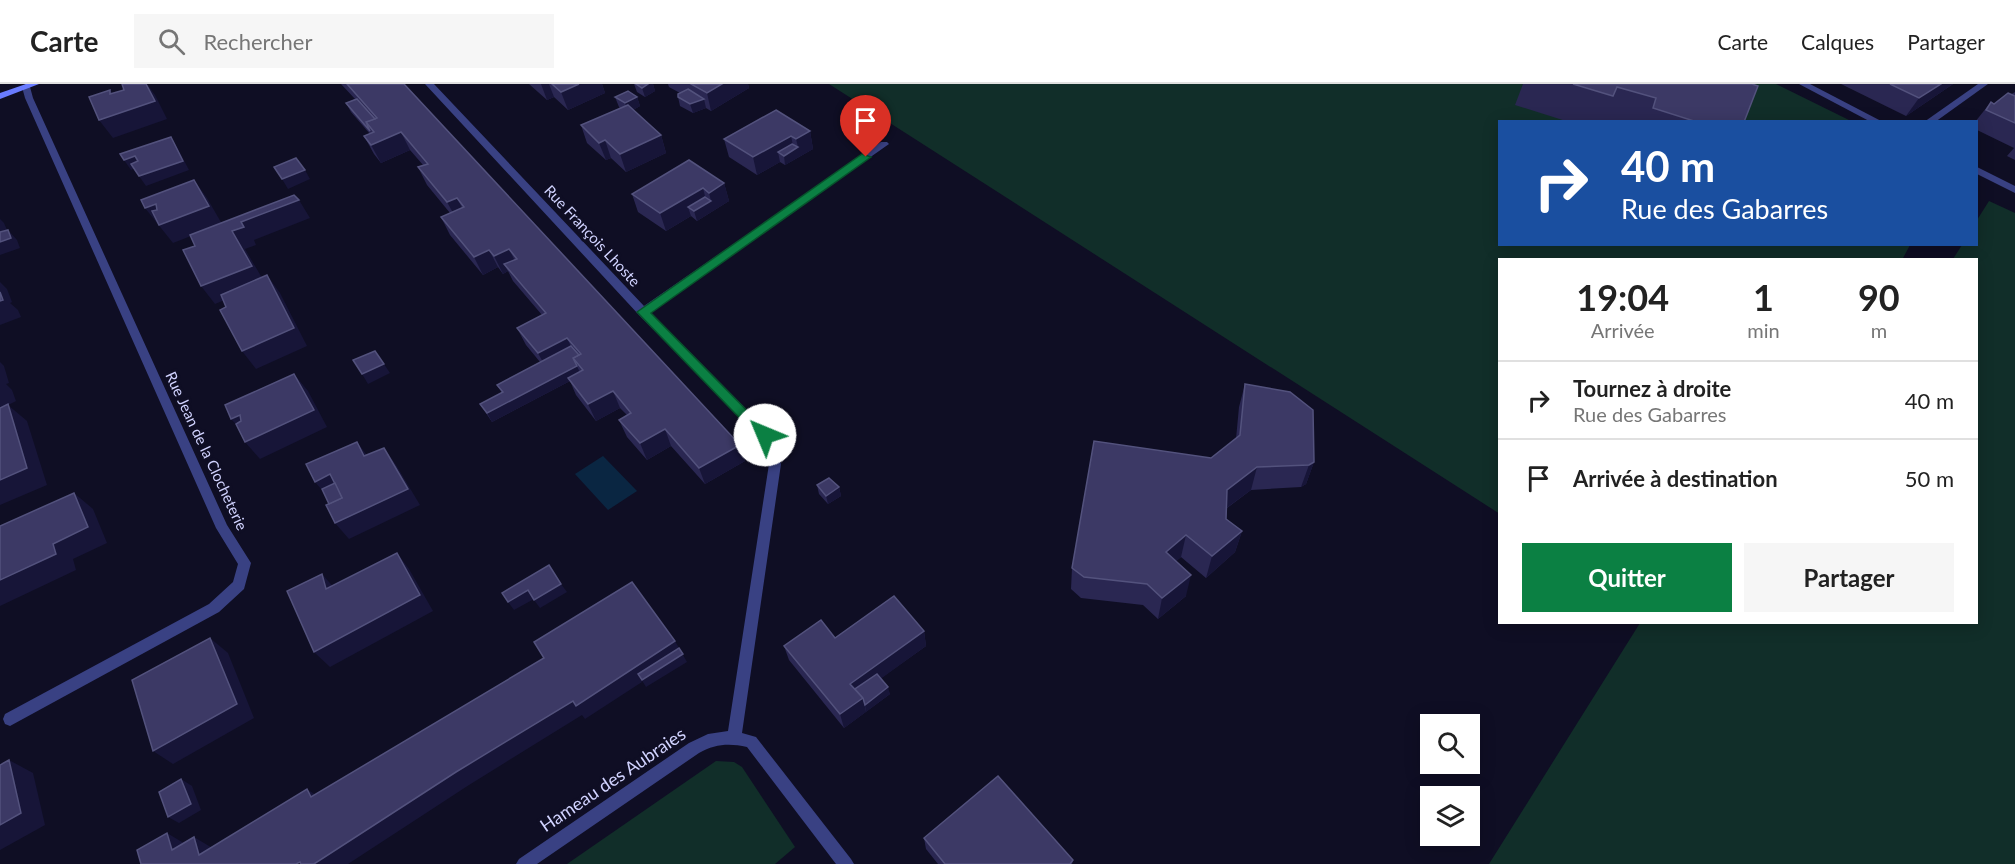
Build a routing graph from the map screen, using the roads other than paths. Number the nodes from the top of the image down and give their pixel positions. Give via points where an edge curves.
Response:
1 (429, 84) edge
2 (1803, 84) edge
3 (1984, 84) edge
4 (31, 85) edge
5 (0, 96) edge
6 (1875, 120) edge
7 (1931, 120) edge
8 (884, 144) dead end
9 (1978, 172) edge
10 (2015, 190) edge
11 (643, 312) junction
12 (10, 718) dead end
13 (734, 737) junction
14 (524, 864) edge
15 (846, 864) edge

1 - 11 street, Rue François Lhoste
2 - 6 street
3 - 7 street
4 - 5 street
4 - 12 street, Rue Jean de la Clocheterie via 33,109 222,528 245,563 239,585 214,608
8 - 11 street
9 - 10 street
11 - 13 street, Rue François Lhoste via 765,435 775,464
13 - 14 street, Hameau des Aubraies via 710,738
13 - 15 street via 751,742

